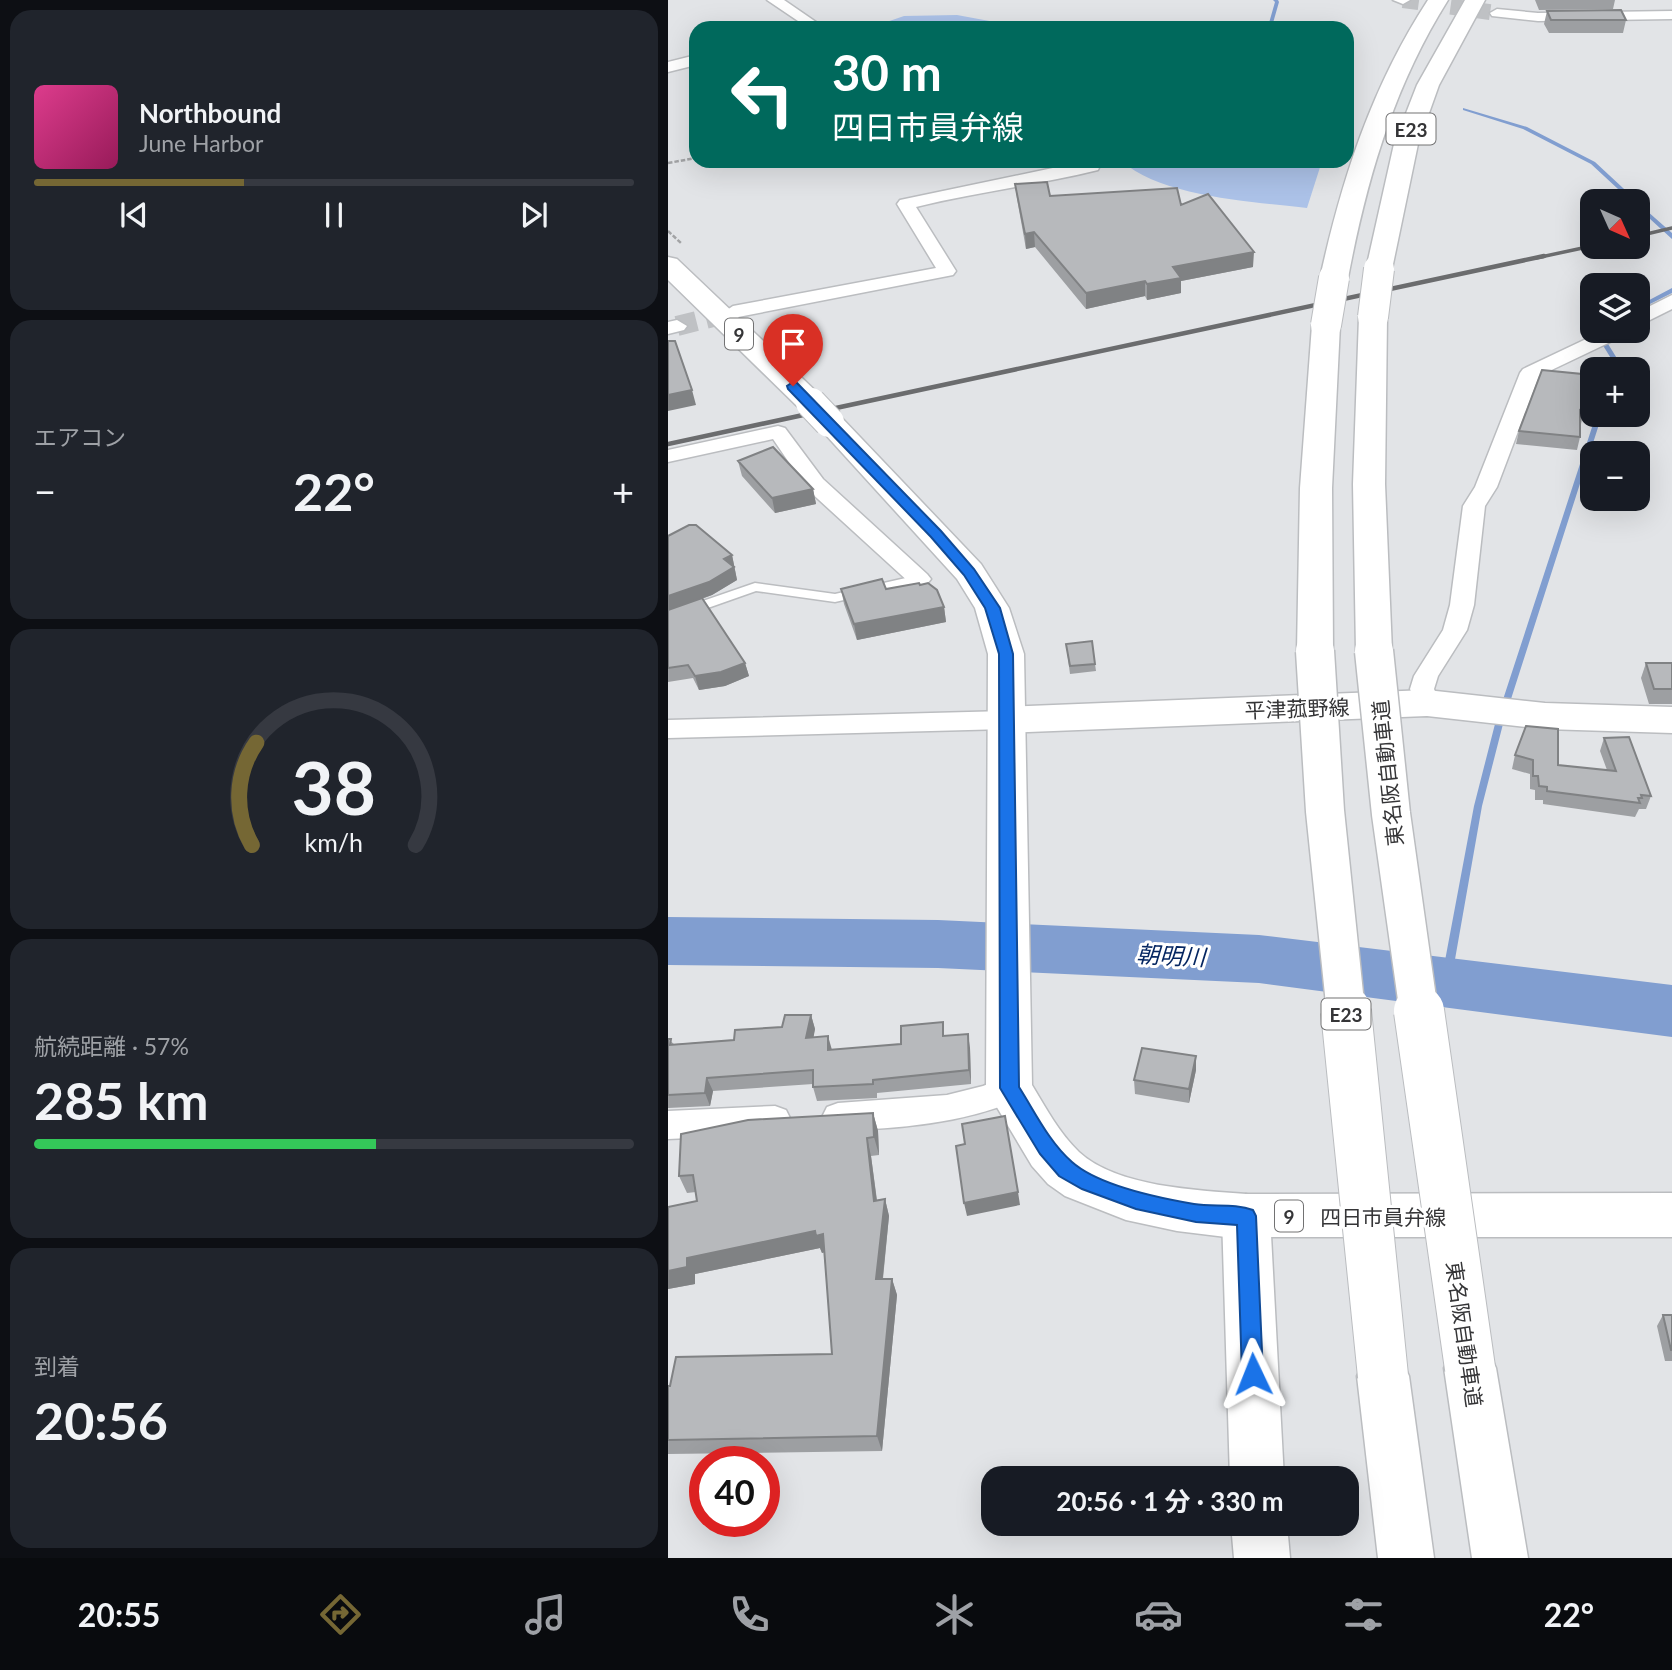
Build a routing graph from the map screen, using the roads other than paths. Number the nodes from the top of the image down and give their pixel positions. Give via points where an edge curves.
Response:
1 (774, 0) edge
2 (1438, 0) edge
3 (1475, 0) edge
4 (1497, 13) tunnel mouth
5 (1671, 15) edge
6 (807, 21) edge
7 (689, 62) edge
8 (668, 67) edge
9 (1084, 168) edge
10 (668, 265) edge
11 (1671, 301) edge
12 (733, 313) tunnel mouth
13 (1650, 313) edge
14 (1592, 343) edge
15 (668, 456) edge
16 (919, 579) joint
17 (668, 618) edge
18 (1427, 703) junction
19 (1671, 720) edge
20 (668, 729) edge
21 (1007, 735) junction
22 (1009, 1088) junction
23 (668, 1125) edge
24 (1671, 1215) edge
25 (1246, 1216) junction
26 (1256, 1466) edge
27 (1261, 1536) edge
28 (1262, 1558) edge
29 (1406, 1558) edge
30 (1500, 1558) edge

1 - 6 street
2 - 29 main road, E23, bridge via 1391,80 1347,208 1326,325 1313,533 1325,811
3 - 30 main road, 東名阪自動車道 / E23, bridge via 1429,85 1406,144 1379,269 1367,411 1368,528 1374,651 1391,814
4 - 5 street via 1538,17
7 - 8 street
9 - 12 street via 906,204 947,271
10 - 21 main road, 9 via 820,413 969,572 992,608 1006,654
11 - 13 street
14 - 18 street via 1530,373 1486,487 1474,506 1462,605 1455,629 1426,676 1422,689
15 - 16 street via 778,432 815,484
16 - 17 lane via 835,598 755,587
18 - 19 main road, 平津菰野線 via 1545,716
18 - 21 main road, 平津菰野線
20 - 21 street
21 - 22 main road, 9
22 - 23 street via 993,1097 927,1112
22 - 25 main road, 四日市員弁線 / 9 via 1047,1148 1066,1170 1089,1183 1136,1200 1196,1213
24 - 25 main road, 四日市員弁線 / 9
25 - 26 main road
27 - 28 main road

